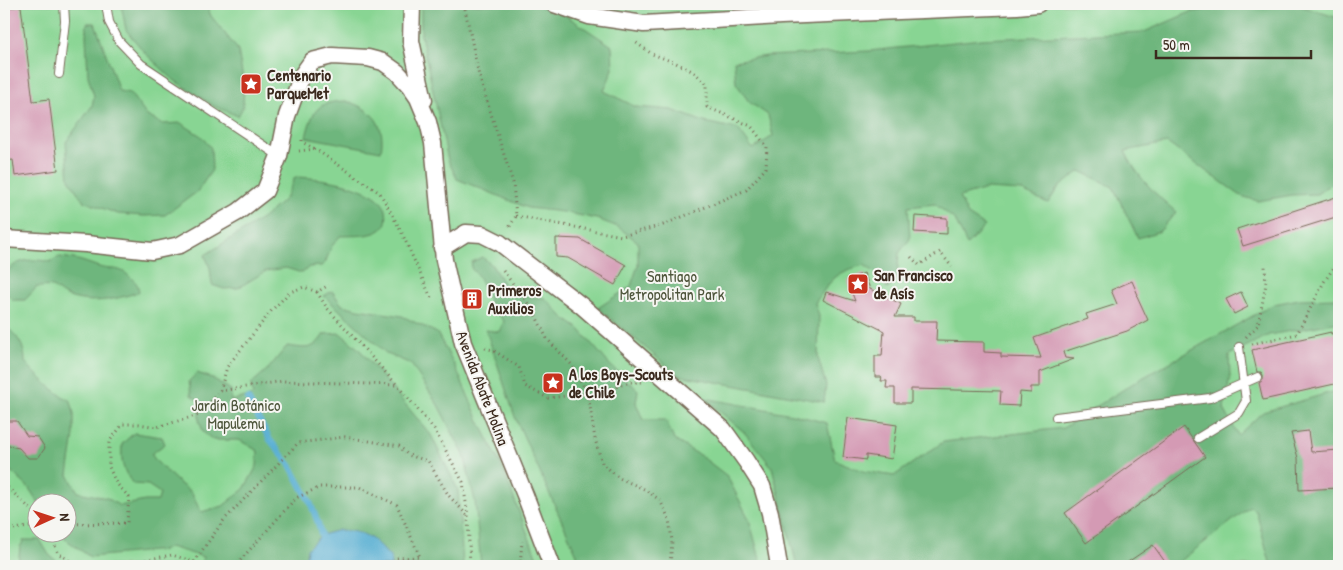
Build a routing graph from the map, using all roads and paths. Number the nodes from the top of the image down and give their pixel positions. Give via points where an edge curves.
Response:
1 (64, 4) edge
2 (106, 4) edge
3 (403, 4) edge
4 (412, 4) edge
5 (554, 4) edge
6 (1038, 4) edge
7 (644, 24) junction
8 (411, 41) junction
9 (59, 74) dead end
10 (428, 122) junction
11 (296, 151) dead end
12 (279, 156) junction
13 (516, 216) dead end
14 (4, 239) edge
15 (442, 248) junction
16 (910, 257) dead end
17 (1339, 260) edge
18 (1265, 266) dead end
19 (952, 267) dead end
20 (329, 285) dead end
21 (317, 292) junction
22 (434, 304) dead end
23 (463, 343) junction
24 (1239, 347) junction
25 (1258, 377) dead end
26 (642, 382) dead end
27 (1244, 383) junction
28 (398, 385) junction
29 (220, 391) junction
30 (1056, 417) dead end
31 (1198, 438) dead end
32 (4, 484) edge
33 (28, 507) edge
34 (468, 516) junction
35 (78, 524) edge
36 (28, 527) edge
37 (4, 530) edge
38 (54, 542) edge
39 (4, 557) edge
40 (192, 564) edge
41 (237, 564) junction
42 (120, 565) edge
43 (8, 566) edge
44 (77, 566) edge
45 (111, 566) edge
46 (208, 566) edge
47 (226, 566) edge
48 (241, 566) edge
49 (395, 566) edge
50 (470, 566) edge
51 (552, 566) edge
52 (780, 566) edge

1 - 9 lane
2 - 12 lane via 119,41 141,64
3 - 8 lane
4 - 8 street
5 - 7 street via 589,16
6 - 7 street
7 - 13 path via 631,39 652,54 694,72 707,84 706,108 751,126 767,147 766,168 746,190 663,225 622,236
8 - 10 street
10 - 12 street via 409,85 383,62 332,56 312,61 302,74 287,116
10 - 15 street, Avenida Abate Molina via 433,143
11 - 22 path via 315,149 380,194 401,231
12 - 14 street via 265,191 238,212 180,245 152,251
15 - 23 street, Avenida Abate Molina
15 - 52 street via 466,233 482,234 500,243 582,306 723,429 762,486
16 - 19 path via 919,265 940,252
17 - 24 path via 1297,334
18 - 24 path via 1266,284 1258,325
20 - 21 path
21 - 28 path via 327,308
21 - 29 path via 304,287 290,292 278,304 227,368
23 - 26 path via 493,350 519,367 525,386 548,398 601,392 630,382
23 - 51 street, Avenida Abate Molina
24 - 27 lane
25 - 27 lane
27 - 30 lane via 1210,398
27 - 31 lane via 1246,401 1239,413
28 - 29 path via 284,381
28 - 34 path via 434,429 463,482
29 - 35 path via 200,415 157,427 123,424 109,442 109,467 116,483 129,497 127,523
32 - 33 path
34 - 40 path via 449,496 428,461 408,455 399,446 345,437 298,442 224,520
34 - 50 path
36 - 37 path
38 - 44 path via 58,553
39 - 43 path
40 - 42 path via 172,555
40 - 46 path
41 - 47 path
41 - 48 path
41 - 49 path via 296,498 320,487 359,487 397,505 420,557 395,558
42 - 45 path

